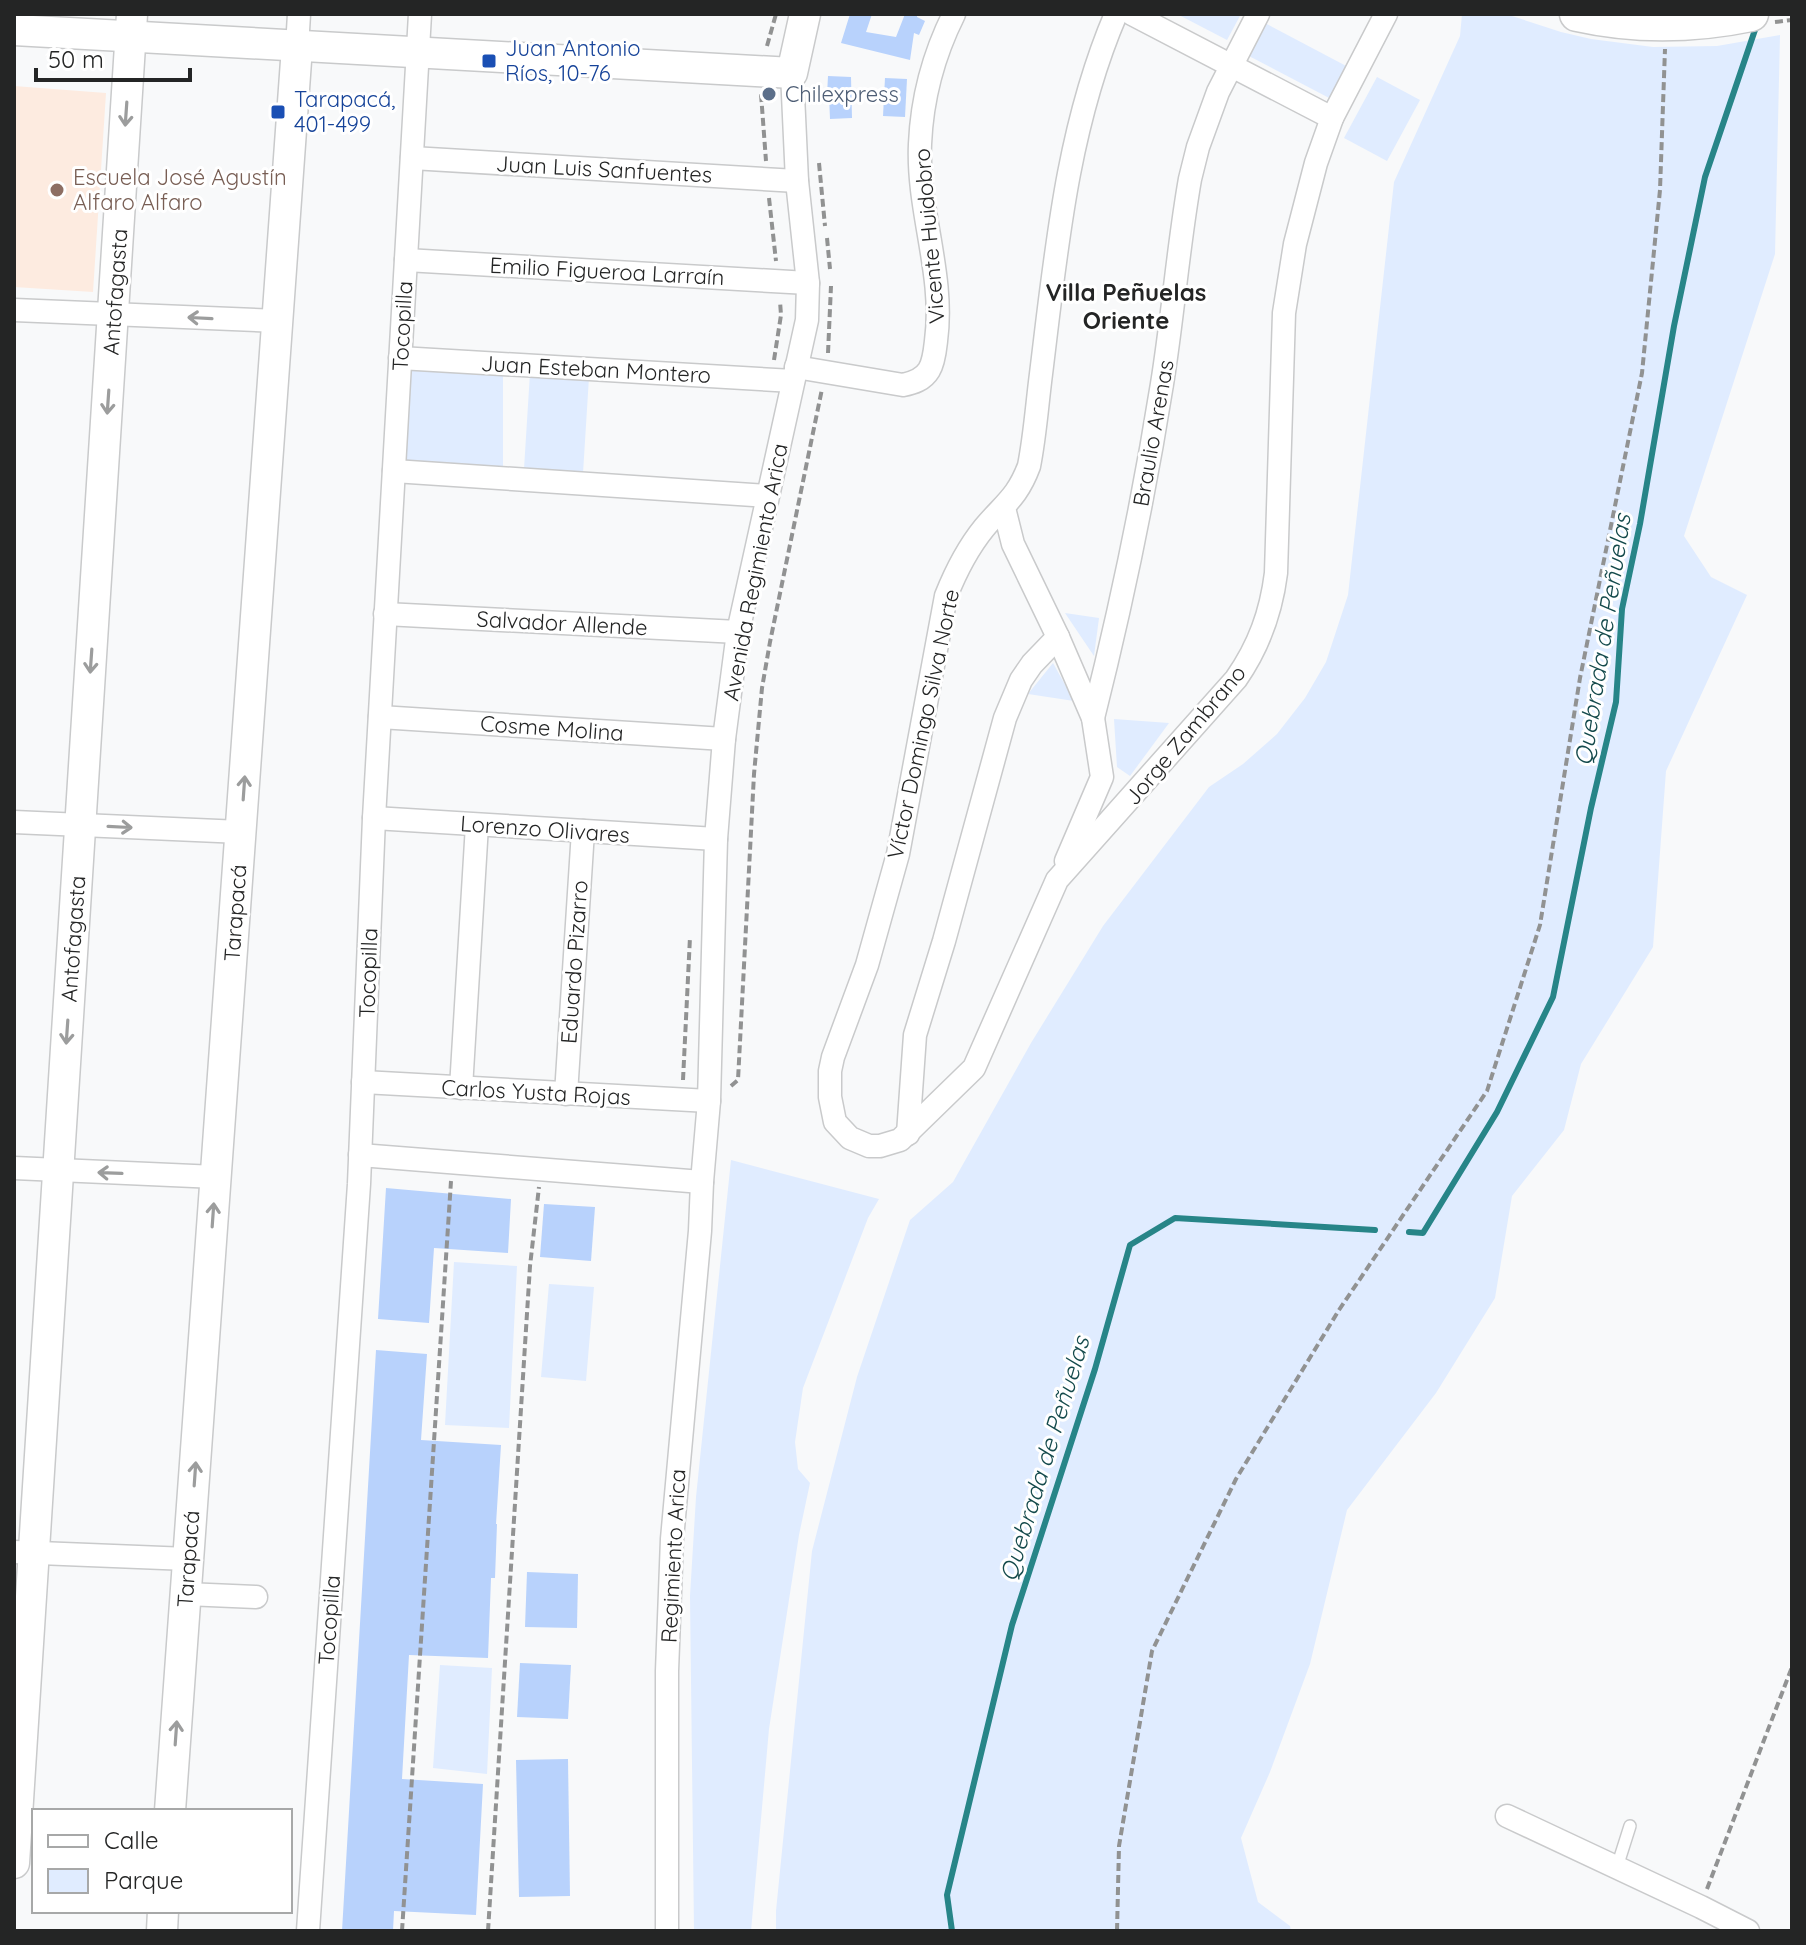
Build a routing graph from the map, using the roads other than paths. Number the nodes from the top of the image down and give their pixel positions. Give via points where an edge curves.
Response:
1 (299, 14) edge
2 (420, 14) edge
3 (805, 14) edge
4 (954, 14) edge
5 (1116, 14) edge
6 (1132, 14) edge
7 (1258, 14) edge
8 (1386, 14) edge
9 (1577, 14) edge
10 (1751, 14) edge
11 (132, 25) edge
12 (14, 30) edge
13 (297, 47) junction
14 (418, 53) junction
15 (1231, 66) junction
16 (792, 73) junction
17 (1332, 118) junction
18 (412, 158) junction
19 (797, 181) junction
20 (406, 260) junction
21 (808, 283) junction
22 (14, 310) edge
23 (114, 314) junction
24 (278, 321) junction
25 (400, 358) junction
26 (794, 374) junction
27 (394, 471) junction
28 (767, 496) junction
29 (1004, 508) junction
30 (385, 614) junction
31 (738, 632) junction
32 (1058, 637) junction
33 (380, 717) junction
34 (1093, 718) junction
35 (724, 739) junction
36 (1102, 777) junction
37 (1133, 797) junction
38 (374, 818) junction
39 (14, 822) edge
40 (81, 825) junction
41 (477, 825) junction
42 (583, 831) junction
43 (241, 832) junction
44 (716, 839) junction
45 (1057, 880) junction
46 (363, 1082) junction
47 (461, 1088) junction
48 (566, 1094) junction
49 (709, 1101) junction
50 (835, 1122) joint
51 (908, 1134) junction
52 (360, 1155) junction
53 (14, 1168) edge
54 (59, 1170) junction
55 (216, 1177) junction
56 (702, 1182) junction
57 (24, 1552) edge
58 (188, 1559) junction
59 (186, 1594) junction
60 (256, 1597) dead end
61 (170, 1809) edge
62 (1507, 1816) dead end
63 (1630, 1826) dead end
64 (14, 1863) edge
65 (1617, 1867) junction
66 (308, 1931) edge
67 (667, 1931) edge
68 (1748, 1931) edge

1 - 13 street, Tarapacá
2 - 14 street, Tocopilla
3 - 16 main road, Avenida Regimiento Arica
4 - 26 street, Vicente Huidobro via 933,60 920,143 939,301 929,371 903,385 826,372
5 - 29 street, Víctor Domingo Silva Norte via 1076,135 1029,466
6 - 15 street
7 - 15 street, Braulio Arenas
8 - 17 street, Jorge Zambrano
9 - 10 main road via 1659,24
11 - 12 main road
11 - 13 main road
11 -> 23 main road, Antofagasta
13 - 14 main road
13 - 24 main road, Tarapacá
14 - 16 main road
14 - 18 street, Tocopilla
15 - 17 street
15 - 34 street, Braulio Arenas via 1207,119 1190,179 1148,466
16 - 19 street, Avenida Regimiento Arica
17 - 37 street, Jorge Zambrano via 1302,210 1288,278 1270,610 1236,679
18 - 19 street, Juan Luis Sanfuentes
18 - 20 street, Tocopilla
19 - 21 street, Avenida Regimiento Arica
20 - 21 street, Emilio Figueroa Larraín
20 - 25 street, Tocopilla
21 - 26 street, Avenida Regimiento Arica via 807,320
22 - 23 street
24 -> 23 street
23 -> 40 main road, Antofagasta
43 -> 24 main road, Tarapacá
25 - 26 street, Juan Esteban Montero
25 - 27 street, Tocopilla
26 - 28 street, Avenida Regimiento Arica
27 - 28 street
27 - 30 street, Tocopilla
28 - 31 street, Avenida Regimiento Arica
29 - 32 street via 1013,544
29 - 50 street, Víctor Domingo Silva Norte via 973,543 946,596 898,854 867,965 833,1057 829,1085
30 - 31 street, Salvador Allende
30 - 33 street, Tocopilla
31 - 35 street, Avenida Regimiento Arica
32 - 34 street
32 - 51 street via 1021,680 1005,718 915,1035
33 - 35 street, Cosme Molina
33 - 38 street, Tocopilla
34 - 36 street
35 - 44 street, Avenida Regimiento Arica
36 - 37 street
36 - 45 street
37 - 45 street, Jorge Zambrano
38 - 41 street, Lorenzo Olivares
38 - 46 street, Tocopilla
39 - 40 street
40 -> 43 street
40 -> 54 main road, Antofagasta
41 - 42 street, Lorenzo Olivares
41 - 47 street
42 - 44 street, Lorenzo Olivares
42 - 48 street, Eduardo Pizarro
43 - 55 main road, Tarapacá
44 - 49 street, Avenida Regimiento Arica
45 - 51 street, Jorge Zambrano via 974,1068
46 - 47 street, Carlos Yusta Rojas
46 - 52 street, Tocopilla
47 - 48 street, Carlos Yusta Rojas
48 - 49 street, Carlos Yusta Rojas
49 - 56 street, Avenida Regimiento Arica
50 - 51 street, Jorge Zambrano via 850,1138 869,1146 890,1144
52 - 56 street
52 - 66 street, Tocopilla
53 - 54 street
55 -> 54 street
54 - 57 main road, Antofagasta
58 -> 55 main road, Tarapacá
56 - 67 street, Regimiento Arica via 672,1539
57 - 58 street
57 - 64 main road, Antofagasta
58 - 59 main road, Tarapacá
59 - 60 street
61 -> 59 main road, Tarapacá
62 - 65 street
63 - 65 lane
65 - 68 street

